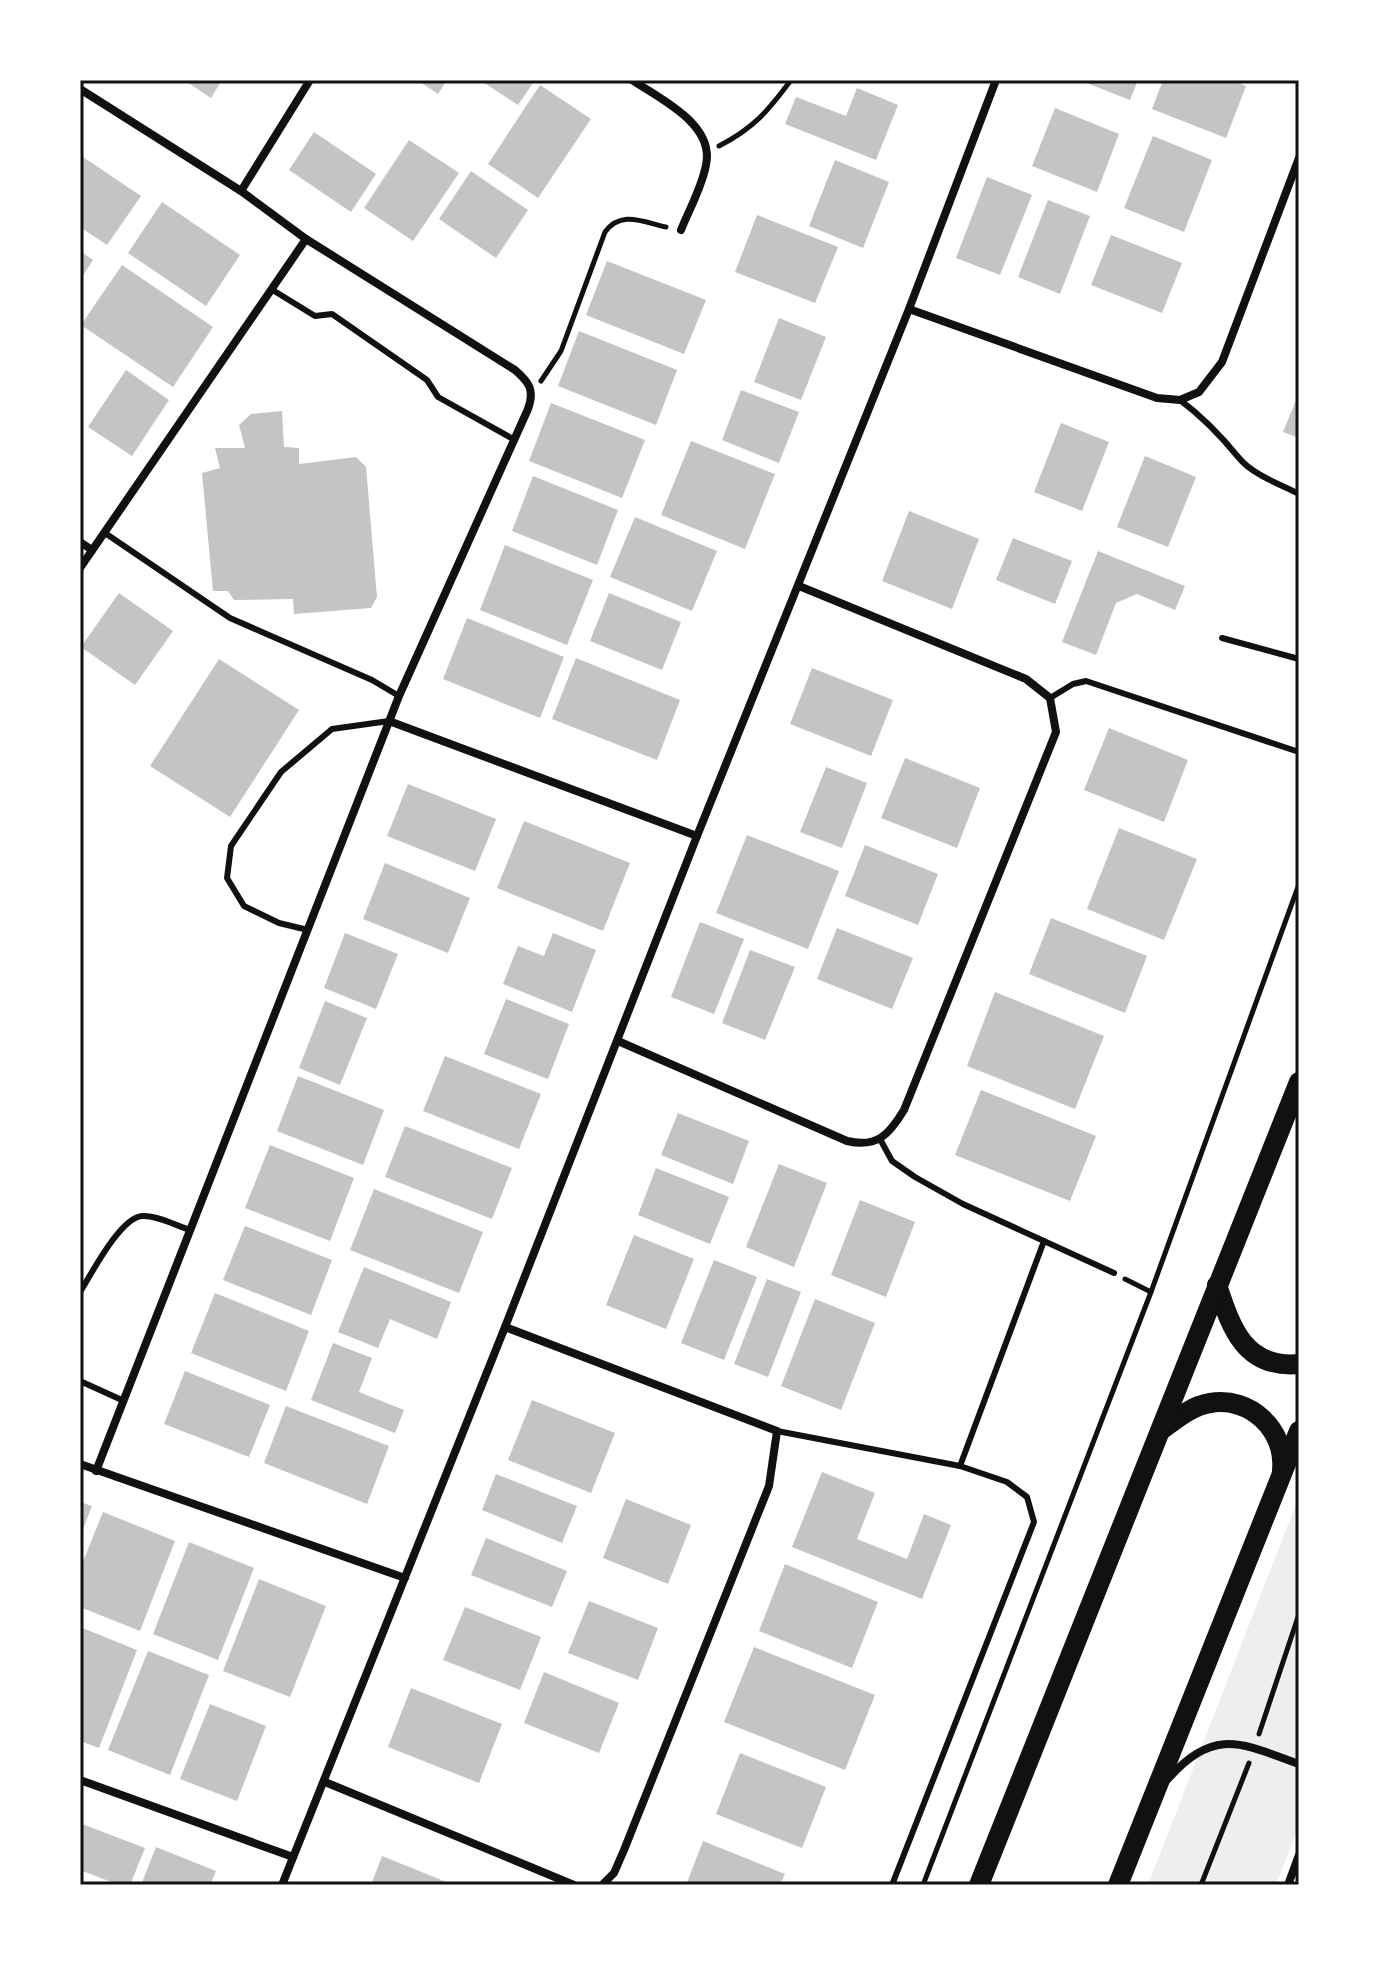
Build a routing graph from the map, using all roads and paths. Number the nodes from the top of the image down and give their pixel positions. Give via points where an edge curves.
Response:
1 (310, 80) edge
2 (632, 80) edge
3 (791, 80) edge
4 (996, 80) edge
5 (80, 89) edge
6 (706, 152) junction
7 (1299, 158) edge
8 (241, 191) junction
9 (681, 230) joint
10 (306, 239) junction
11 (271, 289) junction
12 (909, 309) junction
13 (532, 390) junction
14 (1180, 400) junction
15 (515, 440) junction
16 (1299, 494) edge
17 (105, 533) junction
18 (80, 542) edge
19 (92, 550) junction
20 (80, 568) edge
21 (799, 586) junction
22 (1222, 638) dead end
23 (1299, 659) edge
24 (399, 696) junction
25 (1050, 698) junction
26 (389, 721) junction
27 (1299, 752) edge
28 (697, 836) junction
29 (1299, 884) edge
30 (308, 930) junction
31 (618, 1041) junction
32 (1299, 1082) edge
33 (880, 1139) junction
34 (190, 1230) junction
35 (1044, 1241) junction
36 (1114, 1273) joint
37 (1217, 1285) junction
38 (80, 1292) edge
39 (1151, 1292) junction
40 (505, 1327) junction
41 (1299, 1364) edge
42 (80, 1381) edge
43 (124, 1401) junction
44 (777, 1431) junction
45 (1299, 1431) edge
46 (1160, 1432) junction
47 (80, 1464) edge
48 (960, 1466) junction
49 (96, 1471) junction
50 (1281, 1478) junction
51 (405, 1578) junction
52 (1299, 1764) edge
53 (80, 1780) edge
54 (325, 1782) junction
55 (1148, 1809) junction
56 (1299, 1855) edge
57 (293, 1857) junction
58 (282, 1885) edge
59 (574, 1885) edge
60 (602, 1885) edge
61 (892, 1885) edge
62 (923, 1885) edge
63 (979, 1885) edge
64 (1118, 1885) edge
65 (1288, 1885) edge

1 - 8 street
2 - 6 street via 695,125
3 - 6 path via 751,127
4 - 12 street
5 - 8 street
6 - 9 street via 707,164
7 - 14 street via 1222,362 1199,392
8 - 10 street
9 - 13 path via 629,219 610,225 555,364
10 - 11 street
10 - 13 street via 515,370
11 - 15 lane via 315,316 332,314 427,380 438,397
11 - 17 street
12 - 14 street via 1157,398
12 - 21 street
13 - 15 street
14 - 16 lane via 1254,470
15 - 24 street
17 - 19 street
17 - 24 lane via 230,618
18 - 19 street
19 - 20 street
21 - 25 street via 1026,679
21 - 28 street
22 - 23 lane
24 - 26 street
25 - 27 lane via 1086,681
25 - 33 street via 1056,732 904,1110
26 - 28 street
26 - 30 street
26 - 30 lane via 332,729 281,772 231,846 227,878 244,906
28 - 31 street
29 - 39 path
30 - 34 street
31 - 33 street via 847,1141 863,1145
31 - 40 street
32 - 37 main road
33 - 35 lane via 892,1161 915,1177
34 - 38 lane via 145,1216 133,1219
34 - 43 street
35 - 36 lane
35 - 48 lane
36 - 39 path
37 - 41 main road via 1244,1345 1271,1362
37 - 46 main road
39 - 62 path
40 - 44 street
40 - 51 street
42 - 43 lane
43 - 49 street
44 - 48 lane
44 - 60 street via 769,1486 624,1850
45 - 50 main road
46 - 50 main road via 1209,1403 1242,1406 1257,1413 1278,1438
46 - 63 main road
47 - 49 street
48 - 61 lane via 1015,1486 1031,1505 1034,1522
49 - 51 street
50 - 55 main road
51 - 54 street
52 - 55 street via 1245,1745 1218,1744 1176,1770
53 - 57 street
54 - 57 street
54 - 59 street
55 - 64 main road
56 - 65 street
57 - 58 street

